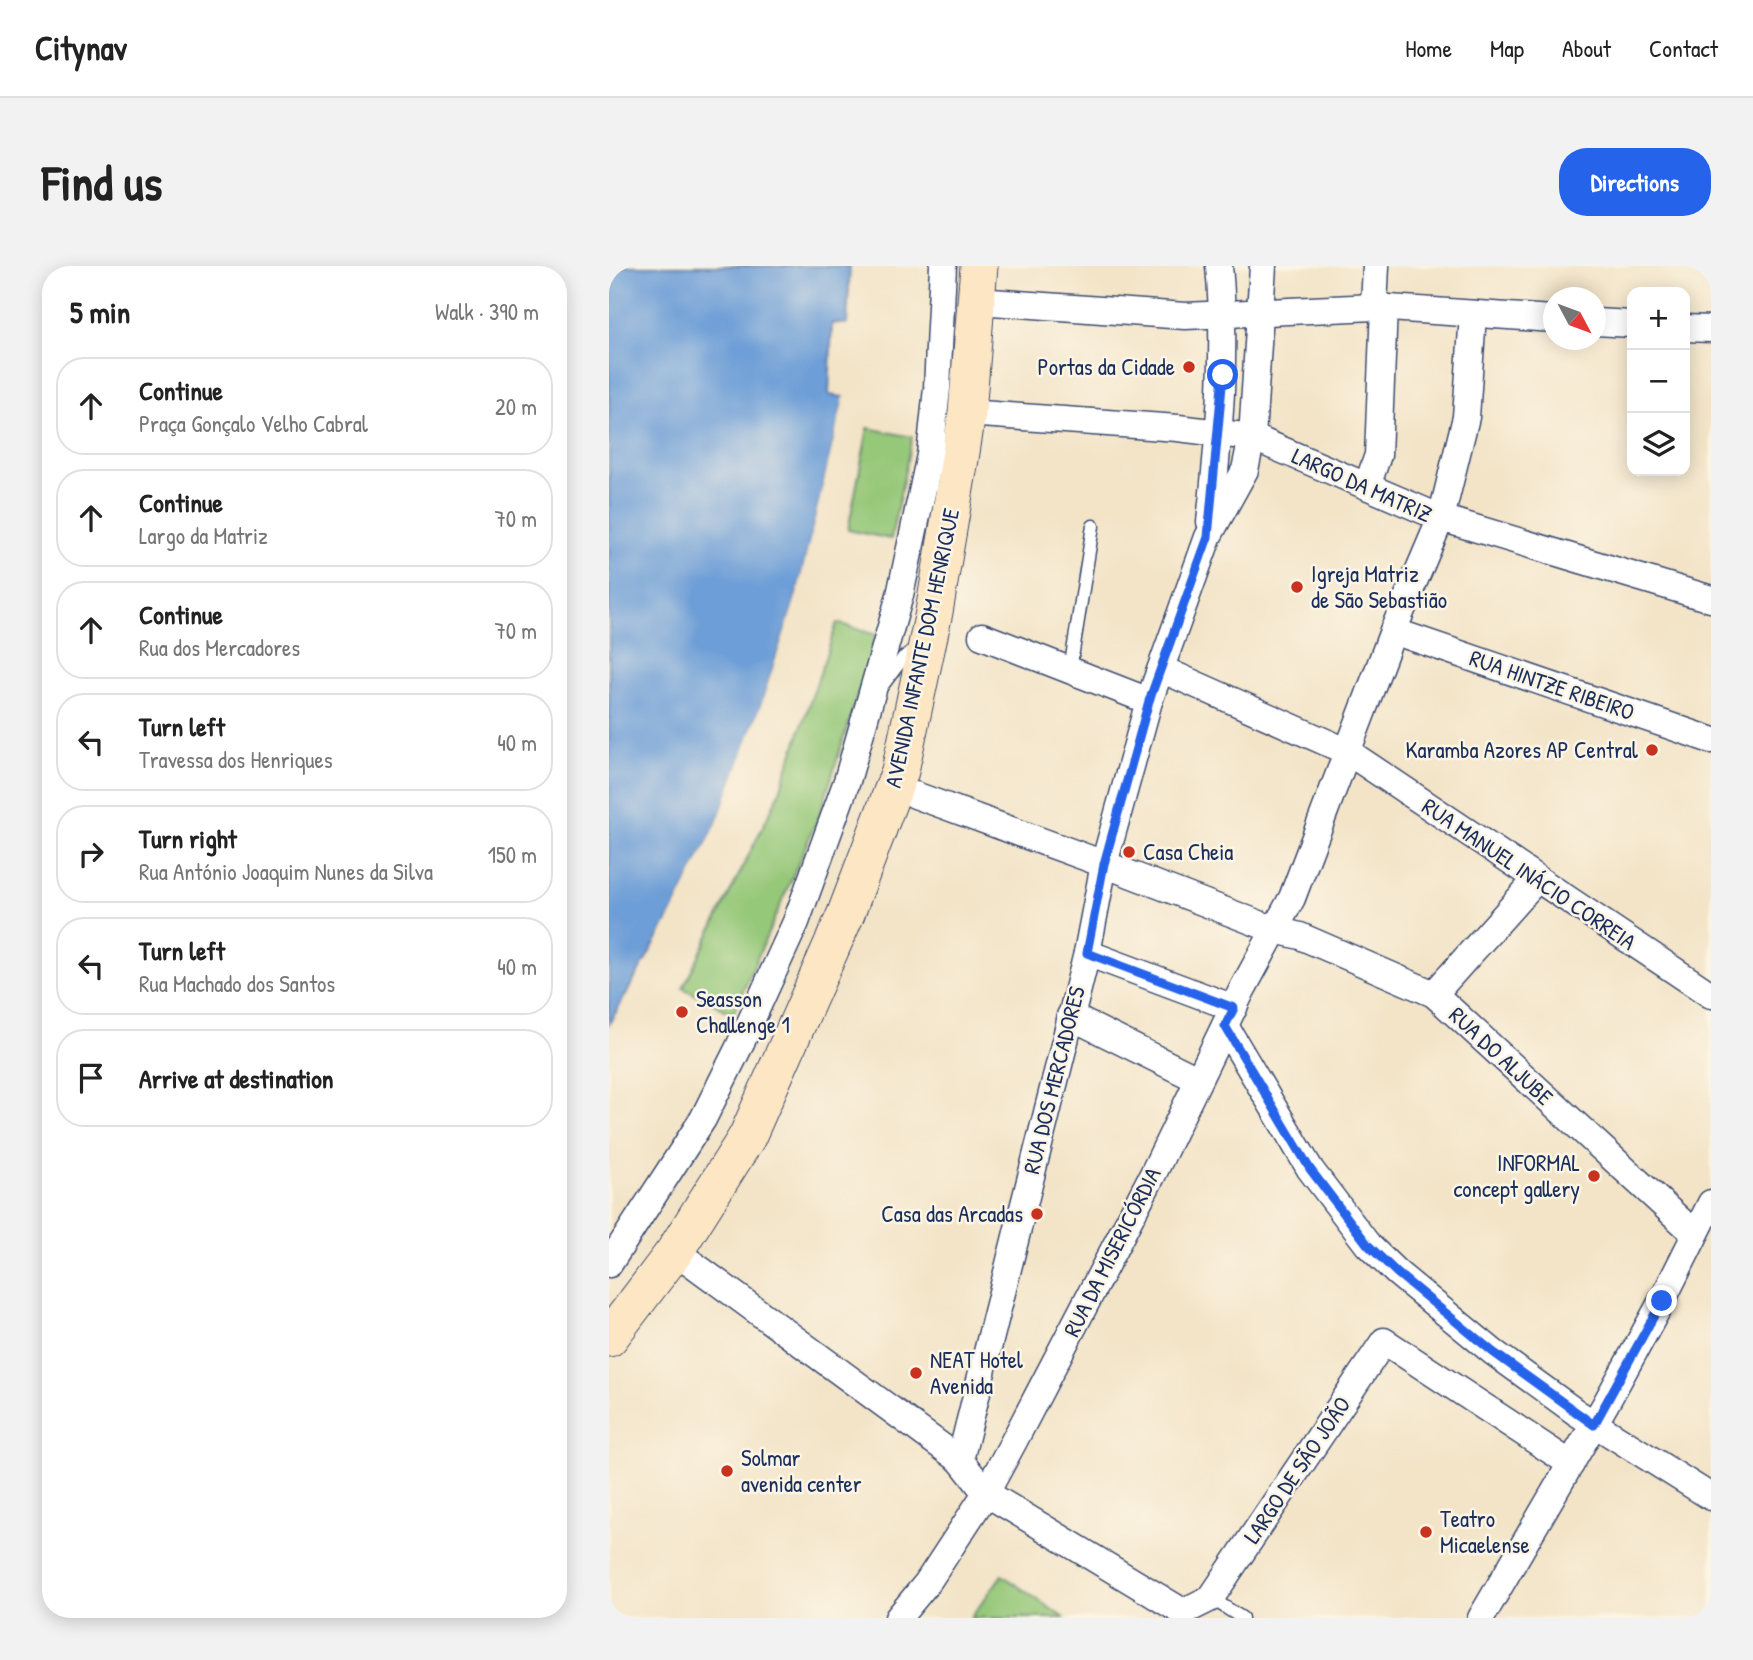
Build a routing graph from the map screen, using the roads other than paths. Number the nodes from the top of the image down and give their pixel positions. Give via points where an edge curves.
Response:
1 (943, 266) edge
2 (1219, 266) edge
3 (1263, 266) edge
4 (1376, 266) edge
5 (979, 283) edge
6 (1379, 307) junction
7 (1260, 312) junction
8 (1473, 314) junction
9 (1223, 315) junction
10 (1543, 318) edge
11 (1606, 323) edge
12 (1627, 324) edge
13 (1690, 328) edge
14 (1711, 329) edge
15 (967, 413) junction
16 (1219, 434) junction
17 (1252, 437) junction
18 (1367, 486) junction
19 (1441, 518) junction
20 (1093, 526) dead end
21 (1208, 537) junction
22 (1711, 599) edge
23 (1393, 631) junction
24 (982, 636) dead end
25 (931, 655) junction
26 (1161, 669) junction
27 (1070, 670) junction
28 (1149, 701) junction
29 (924, 722) dead end
30 (1711, 740) edge
31 (1348, 752) junction
32 (906, 804) joint
33 (844, 810) dead end
34 (1104, 864) junction
35 (1536, 880) junction
36 (1275, 930) junction
37 (1087, 953) junction
38 (1434, 994) junction
39 (1711, 995) edge
40 (1070, 1016) junction
41 (1229, 1017) junction
42 (1197, 1079) junction
43 (1711, 1203) edge
44 (1695, 1234) junction
45 (675, 1251) junction
46 (609, 1264) edge
47 (609, 1338) edge
48 (1594, 1425) junction
49 (960, 1460) junction
50 (1571, 1464) junction
51 (986, 1493) junction
52 (1711, 1496) edge
53 (1211, 1598) junction
54 (898, 1618) edge
55 (1242, 1618) edge
56 (1481, 1618) edge

1 - 46 street, AVENIDA INFANTE DOM HENRIQUE via 930,455 901,595 847,781 796,922 739,1047 703,1119
2 - 9 street
3 - 7 street
4 - 6 street
5 - 9 street via 1185,316
5 - 15 main road, AVENIDA INFANTE DOM HENRIQUE
6 - 7 street
6 - 8 street
6 - 18 street via 1378,455
7 - 9 street
7 - 17 street
8 - 10 street
8 - 19 street via 1466,417
9 - 16 street
11 - 12 street
13 - 14 street
15 - 16 street, LARGO DA MATRIZ
15 - 25 main road, AVENIDA INFANTE DOM HENRIQUE
16 - 17 street, LARGO DA MATRIZ
16 - 21 street
17 - 18 street, LARGO DA MATRIZ
17 - 21 street via 1245,470
18 - 19 street, LARGO DA MATRIZ
19 - 22 street
19 - 23 street, LARGO DA MATRIZ
20 - 27 lane
21 - 26 street
23 - 30 street, RUA HINTZE RIBEIRO
23 - 31 street, LARGO DA MATRIZ
24 - 27 street
25 - 33 lane via 903,658 883,684
25 - 45 main road, AVENIDA INFANTE DOM HENRIQUE via 900,771 845,916 747,1137
26 - 28 street
26 - 31 street
27 - 28 street
28 - 34 street, RUA DOS MERCADORES
29 - 32 lane
31 - 35 street, RUA MANUEL INÁCIO CORREIA
31 - 36 street, LARGO DA MATRIZ via 1292,898
32 - 34 street, RUA DO ALJUBE
34 - 36 street, RUA DO ALJUBE
34 - 37 street, RUA DOS MERCADORES
35 - 38 street
35 - 39 street, RUA MANUEL INÁCIO CORREIA
36 - 38 street, RUA DO ALJUBE via 1300,936
36 - 41 street, RUA DA MISERICÓRDIA
37 - 40 street, RUA DOS MERCADORES
37 - 41 street
38 - 44 street, RUA DO ALJUBE
40 - 42 street
40 - 49 street, RUA DOS MERCADORES
41 - 42 street, RUA DA MISERICÓRDIA
41 - 48 street via 1310,1169 1368,1245 1493,1352
42 - 51 street, RUA DA MISERICÓRDIA via 1153,1174
43 - 44 street
44 - 48 street
45 - 47 main road, AVENIDA INFANTE DOM HENRIQUE
45 - 49 street
48 - 50 street
48 - 52 street
49 - 51 street
50 - 53 street, LARGO DE SÃO JOÃO via 1384,1341
50 - 56 street
51 - 53 street via 1183,1612
51 - 54 street, RUA DA MISERICÓRDIA via 927,1583
53 - 55 lane

